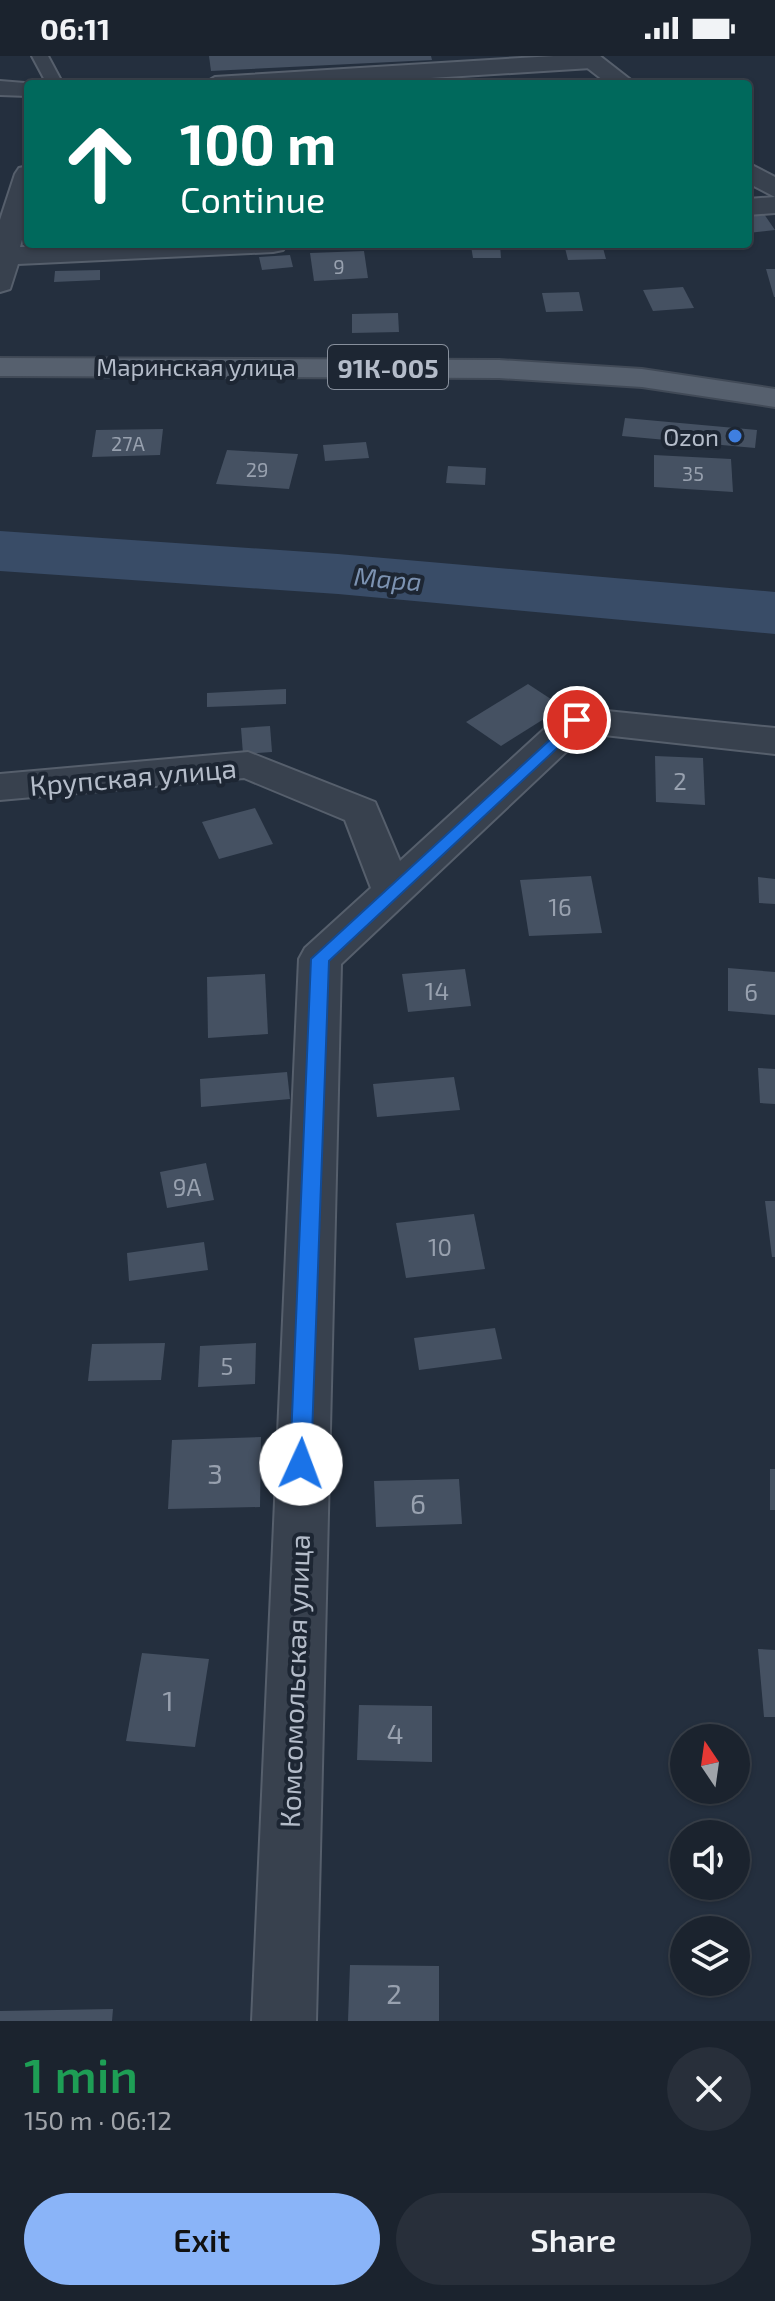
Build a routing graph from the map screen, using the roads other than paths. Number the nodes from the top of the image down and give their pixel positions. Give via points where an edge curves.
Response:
1 (40, 56) edge
2 (588, 58) edge
3 (53, 80) edge
4 (272, 80) edge
5 (618, 80) edge
6 (0, 88) edge
7 (24, 89) edge
8 (752, 174) edge
9 (17, 182) edge
10 (775, 189) edge
11 (775, 205) edge
12 (752, 207) edge
13 (230, 248) edge
14 (2, 269) edge
15 (0, 367) edge
16 (775, 398) edge
17 (775, 741) edge
18 (0, 787) edge
19 (393, 893) junction
20 (284, 2021) edge

1 - 3 lane
2 - 4 street
2 - 5 street
6 - 7 street
8 - 10 street
9 - 14 street
11 - 12 street
13 - 14 street
15 - 16 main road, Маринская улица / 91К-005 via 499,369 642,378
17 - 19 street, Комсомольская улица via 577,720
18 - 19 street, Крупская улица via 248,765 361,812
19 - 20 street, Комсомольская улица via 320,959

